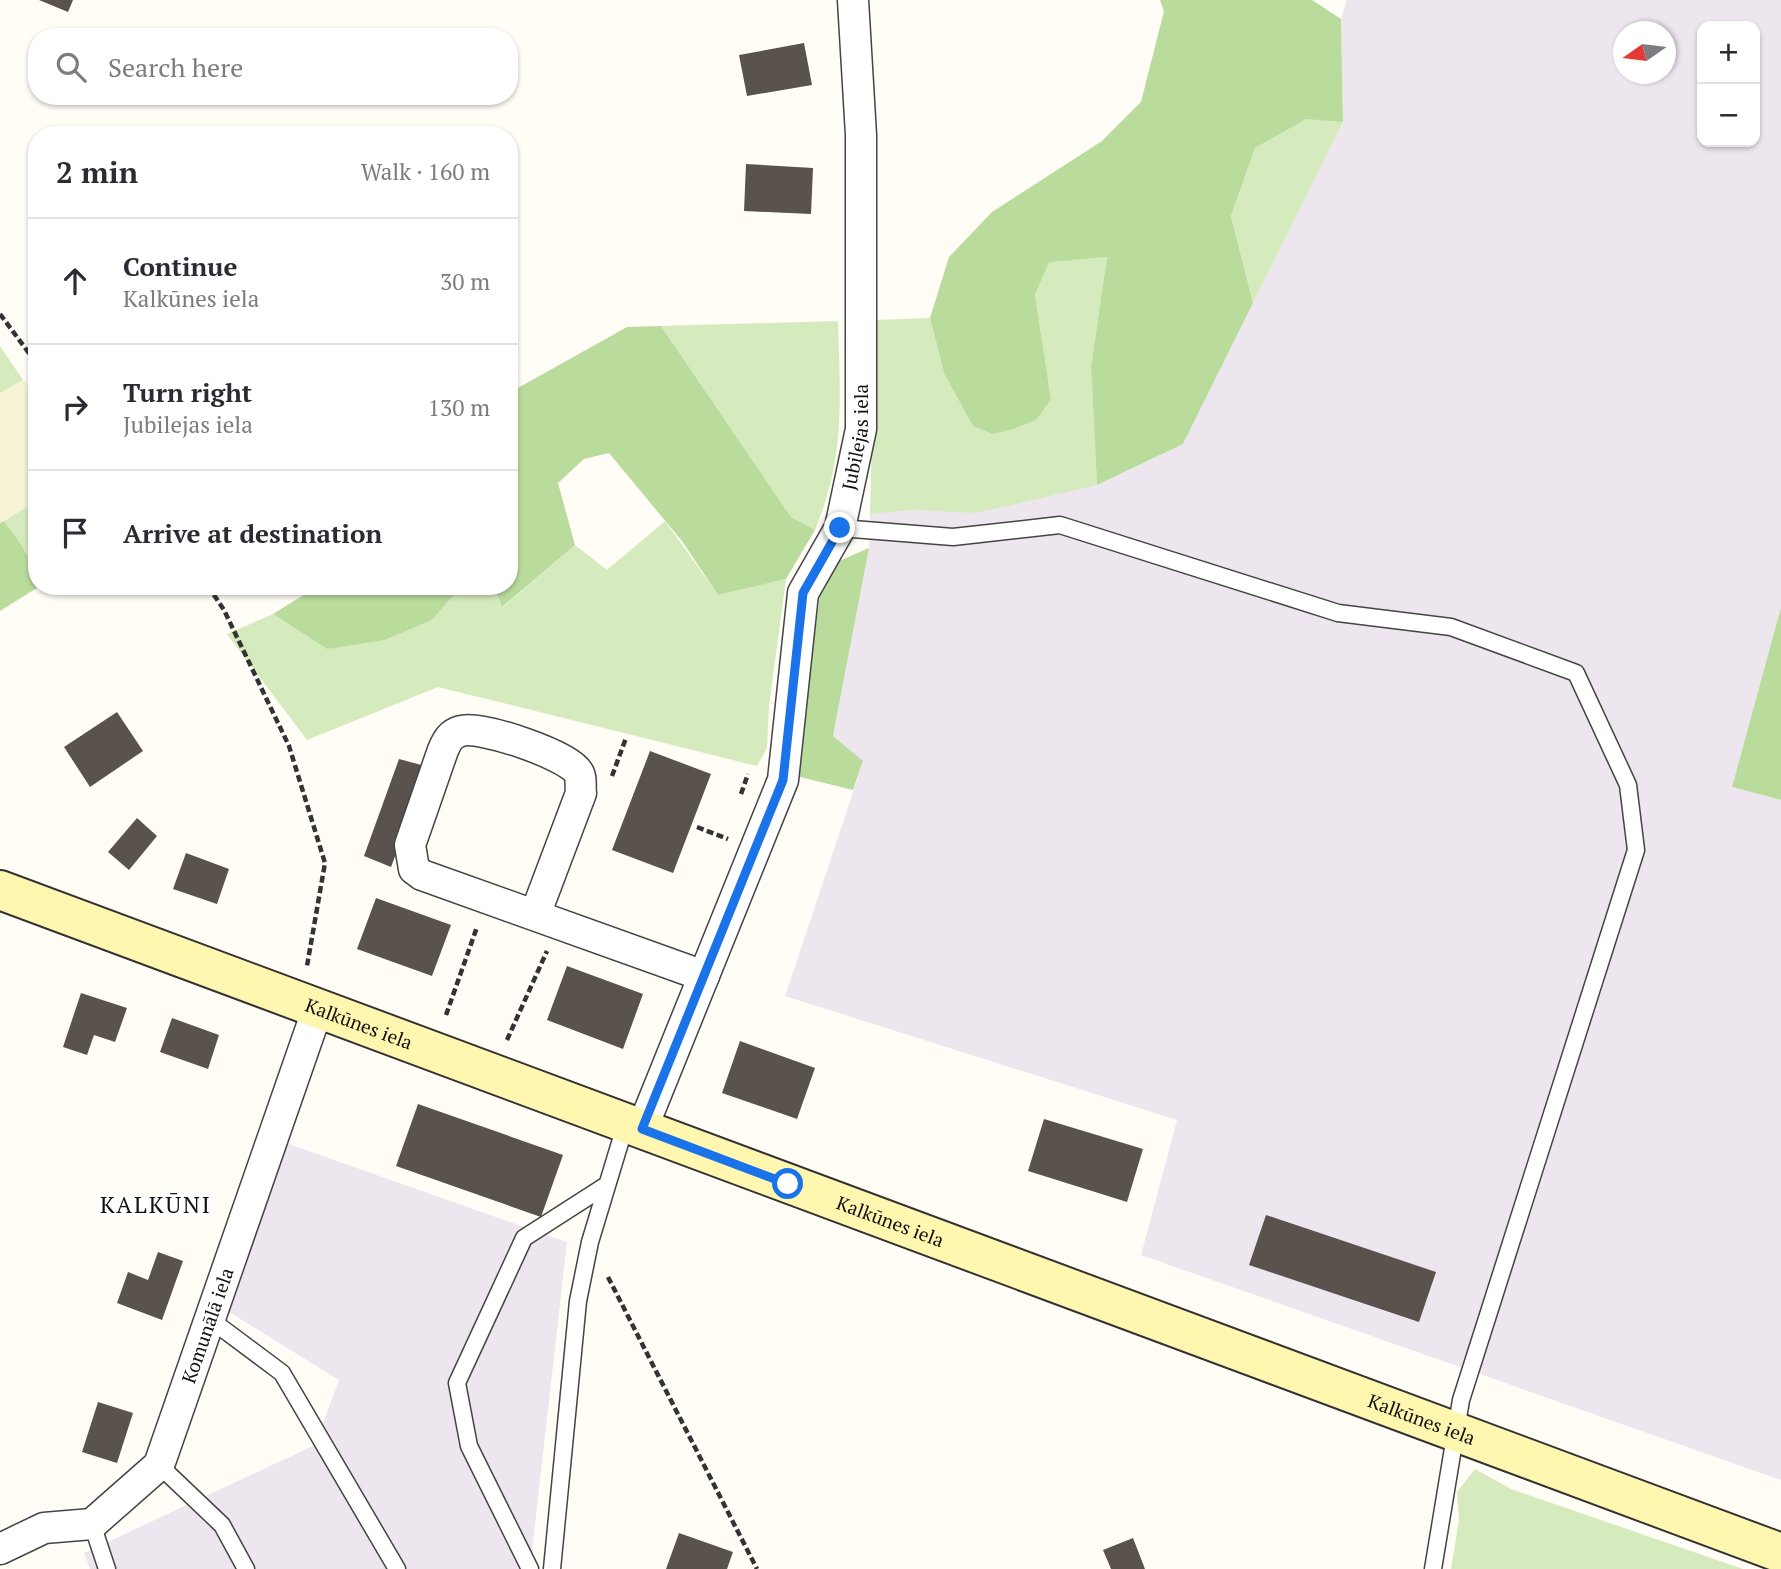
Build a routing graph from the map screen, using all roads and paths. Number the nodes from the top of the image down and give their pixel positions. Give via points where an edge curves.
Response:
1 (853, 0) edge
2 (0, 314) edge
3 (28, 352) edge
4 (840, 528) junction
5 (214, 595) edge
6 (0, 890) edge
7 (487, 898) junction
8 (535, 915) junction
9 (704, 976) junction
10 (309, 1005) junction
11 (446, 1015) dead end
12 (634, 1126) junction
13 (605, 1186) junction
14 (590, 1242) junction
15 (211, 1320) junction
16 (1454, 1433) junction
17 (159, 1465) junction
18 (92, 1524) junction
19 (0, 1549) edge
20 (1781, 1553) edge
21 (551, 1568) edge
22 (107, 1569) edge
23 (246, 1569) edge
24 (397, 1569) edge
25 (530, 1569) edge
26 (757, 1569) edge
27 (1433, 1569) edge

1 - 4 street, Jubilejas iela via 861,135 861,429
2 - 3 path
4 - 9 street, Jubilejas iela via 803,593 783,780
4 - 16 lane via 953,537 1060,525 1338,613 1451,627 1576,673 1628,785 1636,850
5 - 10 path via 289,746 325,863
6 - 10 main road, Kalkūnes iela
7 - 8 street
7 - 8 street via 422,876 411,860 410,845 443,750 448,738 463,730 488,732 558,757 580,773 581,793
7 - 11 path
8 - 9 street
9 - 12 street, Jubilejas iela
10 - 12 main road, Kalkūnes iela
10 - 15 street, Komunālā iela
12 - 13 lane
12 - 16 main road, Kalkūnes iela
13 - 14 lane
13 - 25 lane via 524,1238 457,1383 469,1446
14 - 21 lane via 578,1301
14 - 26 path
15 - 17 street, Komunālā iela
15 - 24 lane via 282,1373
16 - 20 main road, Kalkūnes iela
16 - 27 lane
17 - 18 street, Komunālā iela
17 - 23 lane via 222,1525
18 - 19 street via 44,1528
18 - 22 lane

